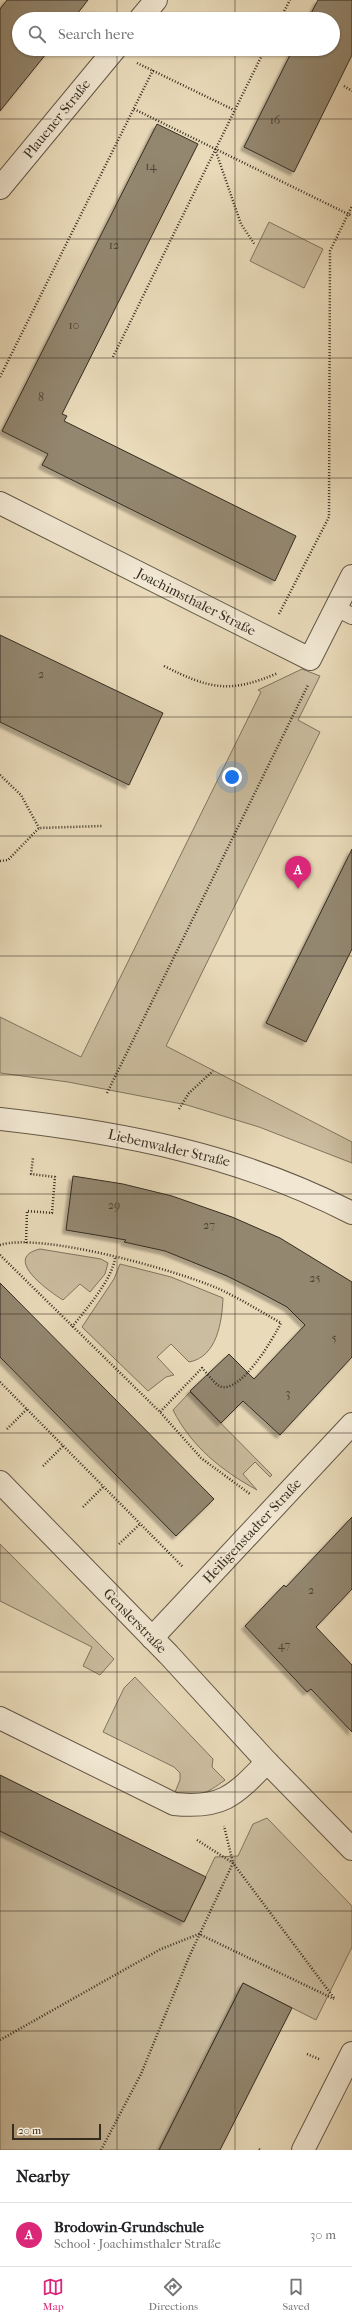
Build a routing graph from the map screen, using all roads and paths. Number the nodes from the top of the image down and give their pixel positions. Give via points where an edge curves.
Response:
1 (156, 0) edge
2 (290, 0) edge
3 (146, 12) edge
4 (284, 12) edge
5 (109, 56) edge
6 (126, 56) edge
7 (261, 56) edge
8 (153, 70) junction
9 (344, 86) dead end
10 (352, 91) edge
11 (134, 109) junction
12 (234, 110) junction
13 (214, 148) junction
14 (0, 188) edge
15 (352, 206) edge
16 (348, 214) junction
17 (352, 216) edge
18 (255, 245) dead end
19 (113, 357) dead end
20 (0, 377) edge
21 (0, 503) edge
22 (352, 576) edge
23 (344, 612) edge
24 (267, 637) junction
25 (310, 659) junction
26 (164, 666) dead end
27 (0, 775) edge
28 (102, 826) dead end
29 (39, 828) junction
30 (0, 861) edge
31 (213, 1071) dead end
32 (106, 1093) dead end
33 (179, 1109) dead end
34 (0, 1119) edge
35 (33, 1158) dead end
36 (352, 1213) edge
37 (26, 1243) junction
38 (0, 1245) edge
39 (0, 1254) edge
40 (115, 1258) junction
41 (72, 1327) junction
42 (0, 1382) edge
43 (27, 1409) junction
44 (160, 1412) junction
45 (352, 1424) edge
46 (7, 1429) dead end
47 (63, 1446) junction
48 (43, 1466) dead end
49 (0, 1482) edge
50 (103, 1487) junction
51 (83, 1507) dead end
52 (272, 1512) junction
53 (140, 1524) junction
54 (119, 1544) dead end
55 (202, 1586) junction
56 (152, 1638) junction
57 (0, 1718) edge
58 (267, 1762) junction
59 (218, 1803) junction
60 (197, 1840) dead end
61 (352, 1849) edge
62 (233, 1862) junction
63 (199, 1934) junction
64 (0, 2040) edge
65 (352, 2053) edge
66 (101, 2150) edge
67 (303, 2150) edge

1 - 3 street
2 - 4 path
5 - 14 street, Plauener Straße
6 - 8 path
7 - 12 path
8 - 11 path
8 - 12 path
9 - 10 path
11 - 13 path
11 - 20 path
12 - 13 path
13 - 16 path
13 - 18 path via 240,224
13 - 19 path
15 - 16 path
16 - 17 path
16 - 24 path via 330,251 329,517
21 - 24 street, Joachimsthaler Straße
22 - 23 street
23 - 25 street
24 - 25 street, Joachimsthaler Straße
25 - 26 path via 268,677 226,688 196,682
25 - 32 path via 313,676
27 - 29 path via 21,795
28 - 29 path
29 - 30 path via 8,860
31 - 33 path via 189,1093
34 - 36 street, Liebenwalder Straße via 89,1130 167,1145 241,1165 322,1197
35 - 37 path via 32,1174 56,1177 52,1213 27,1211
37 - 38 path via 12,1242
37 - 40 path via 68,1247
39 - 41 path
40 - 41 path via 97,1294
40 - 44 path via 167,1271 216,1288 281,1323 270,1345 253,1367 234,1385 219,1386 202,1368
41 - 44 path
42 - 43 path
43 - 46 path
43 - 47 path
44 - 52 path via 201,1458
45 - 52 street, Heiligenstadter Straße
47 - 48 path
47 - 50 path
49 - 56 street, Genslerstraße
50 - 51 path
50 - 53 path
52 - 55 street, Heiligenstadter Straße
53 - 54 path
53 - 55 path
55 - 56 street, Heiligenstadter Straße
56 - 58 street, Genslerstraße
57 - 59 street via 174,1804 197,1807
58 - 59 street via 244,1786
58 - 61 street, Genslerstraße
59 - 62 path
60 - 62 path
62 - 63 path
62 - 63 path via 334,1998
63 - 64 path via 160,1949
63 - 66 path via 141,2074
65 - 67 street

